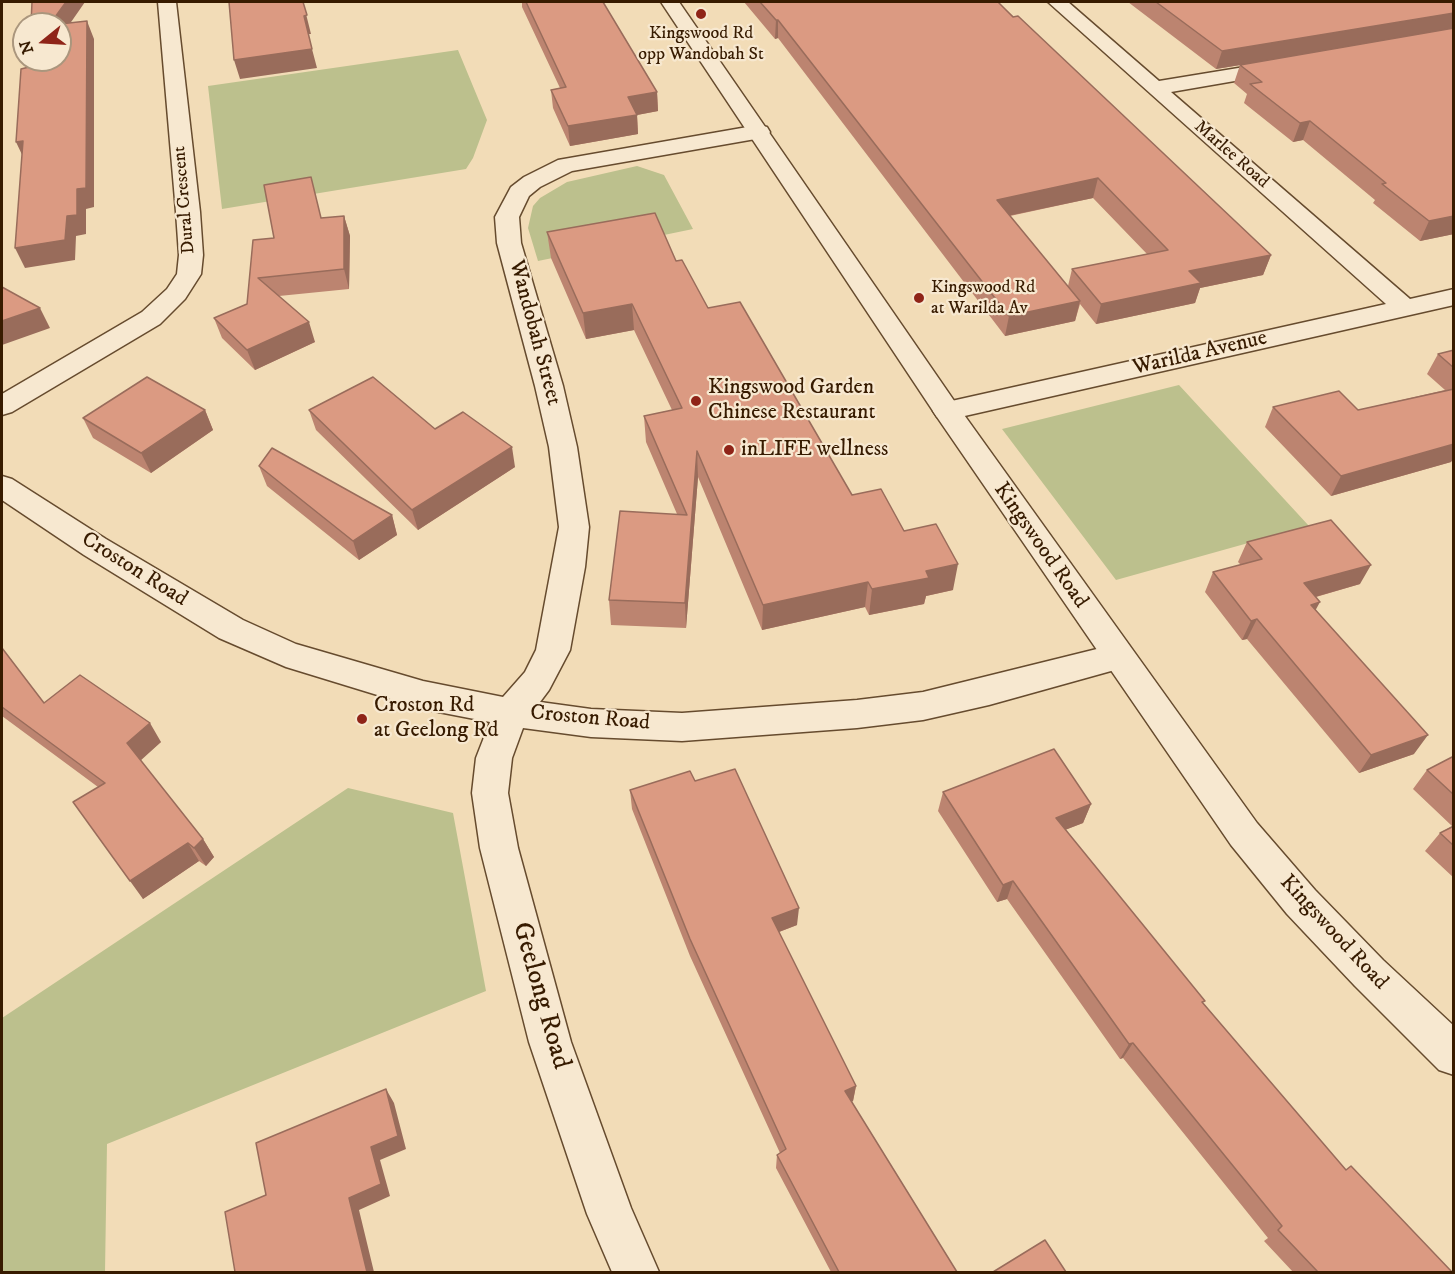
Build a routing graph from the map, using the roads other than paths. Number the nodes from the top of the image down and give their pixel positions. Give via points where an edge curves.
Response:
1 (167, 2) edge
2 (670, 2) edge
3 (1057, 2) edge
4 (1305, 63) edge
5 (1156, 88) junction
6 (759, 132) junction
7 (1454, 297) edge
8 (1405, 308) junction
9 (2, 406) edge
10 (947, 411) junction
11 (2, 486) edge
12 (1117, 657) junction
13 (511, 712) junction
14 (1454, 1055) edge
15 (635, 1272) edge

1 - 9 street, Dural Crescent via 189,222 189,274 176,294 151,318
2 - 6 street, Kingswood Road
3 - 5 street, Marlee Road
4 - 5 street
5 - 8 street, Marlee Road
6 - 10 street, Kingswood Road
6 - 13 street, Wandobah Street via 566,165 532,182 511,205 507,217 509,243 549,386 574,527 553,650 537,681
7 - 8 street, Warilda Avenue
8 - 10 street, Warilda Avenue
10 - 12 street, Kingswood Road
11 - 13 street, Croston Road via 176,597 231,629 286,654 423,695
12 - 13 street, Croston Road via 922,706 857,714 682,727 591,723
12 - 14 street, Kingswood Road via 1244,834 1301,902
13 - 15 street, Geelong Road via 494,758 490,793 499,848 550,1042 610,1214

